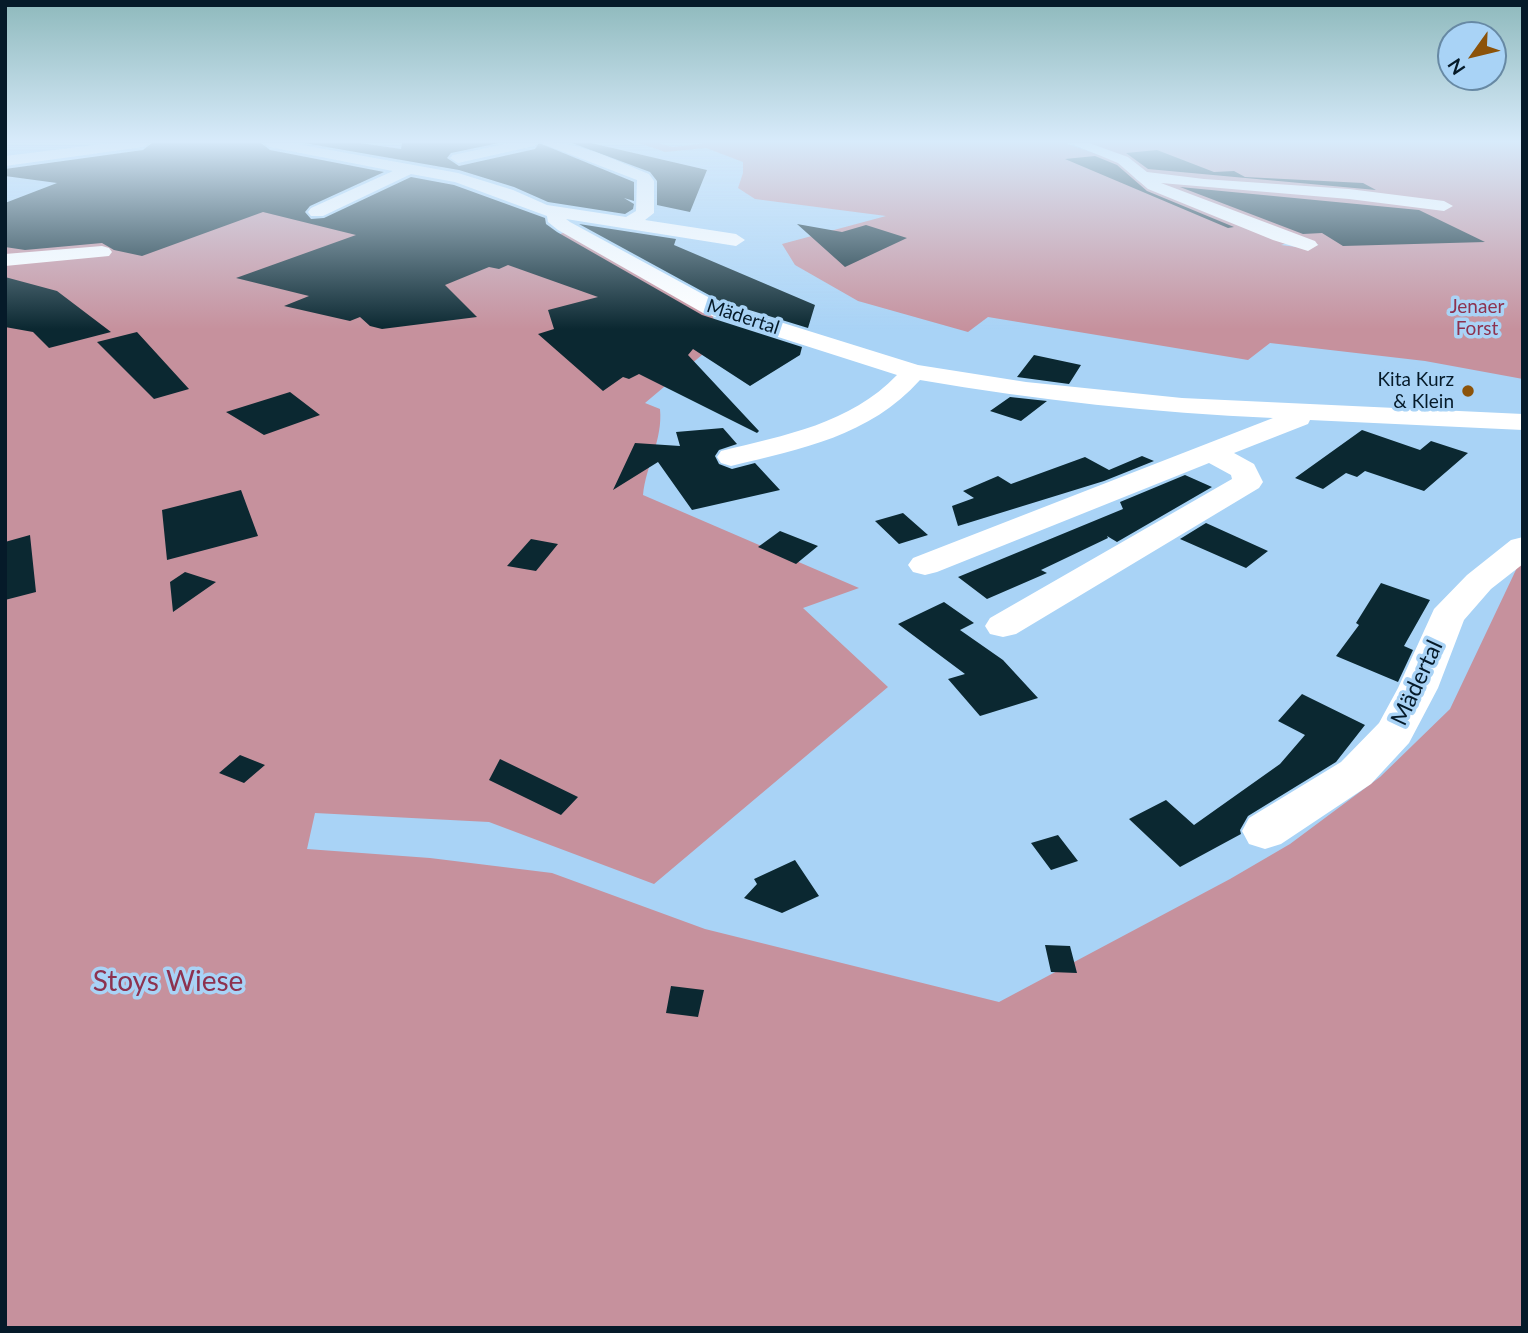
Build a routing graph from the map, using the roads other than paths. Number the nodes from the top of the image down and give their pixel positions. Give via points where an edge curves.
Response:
1 (332, 205) edge
2 (530, 205) edge
3 (645, 205) edge
4 (1202, 205) edge
5 (1437, 205) edge
6 (1444, 206) dead end
7 (317, 212) dead end
8 (558, 213) junction
9 (629, 223) junction
10 (736, 240) dead end
11 (1308, 245) dead end
12 (102, 252) dead end
13 (5, 260) edge
14 (846, 350) junction
15 (914, 372) junction
16 (1064, 383) junction
17 (1026, 390) junction
18 (1278, 396) dead end
19 (1309, 414) junction
20 (1523, 422) edge
21 (1212, 453) junction
22 (731, 457) dead end
23 (1523, 547) edge
24 (925, 565) dead end
25 (1003, 626) dead end
26 (1265, 831) dead end

1 - 7 street
2 - 8 street
3 - 9 street via 645,213
4 - 11 street
5 - 6 street
8 - 9 street
8 - 14 street, Mädertal via 554,218 564,226 711,308
9 - 10 street
12 - 13 street
14 - 15 street, Mädertal
14 - 16 street via 974,373
15 - 17 street, Mädertal
15 - 22 street via 898,392 849,424 809,439
16 - 17 street
16 - 18 street
17 - 19 street, Mädertal
19 - 20 street, Mädertal
19 - 21 street, Mädertal
21 - 24 street, Mädertal
21 - 25 street via 1244,470 1248,482
23 - 26 street, Mädertal via 1479,582 1447,617 1419,688 1394,733 1356,773

